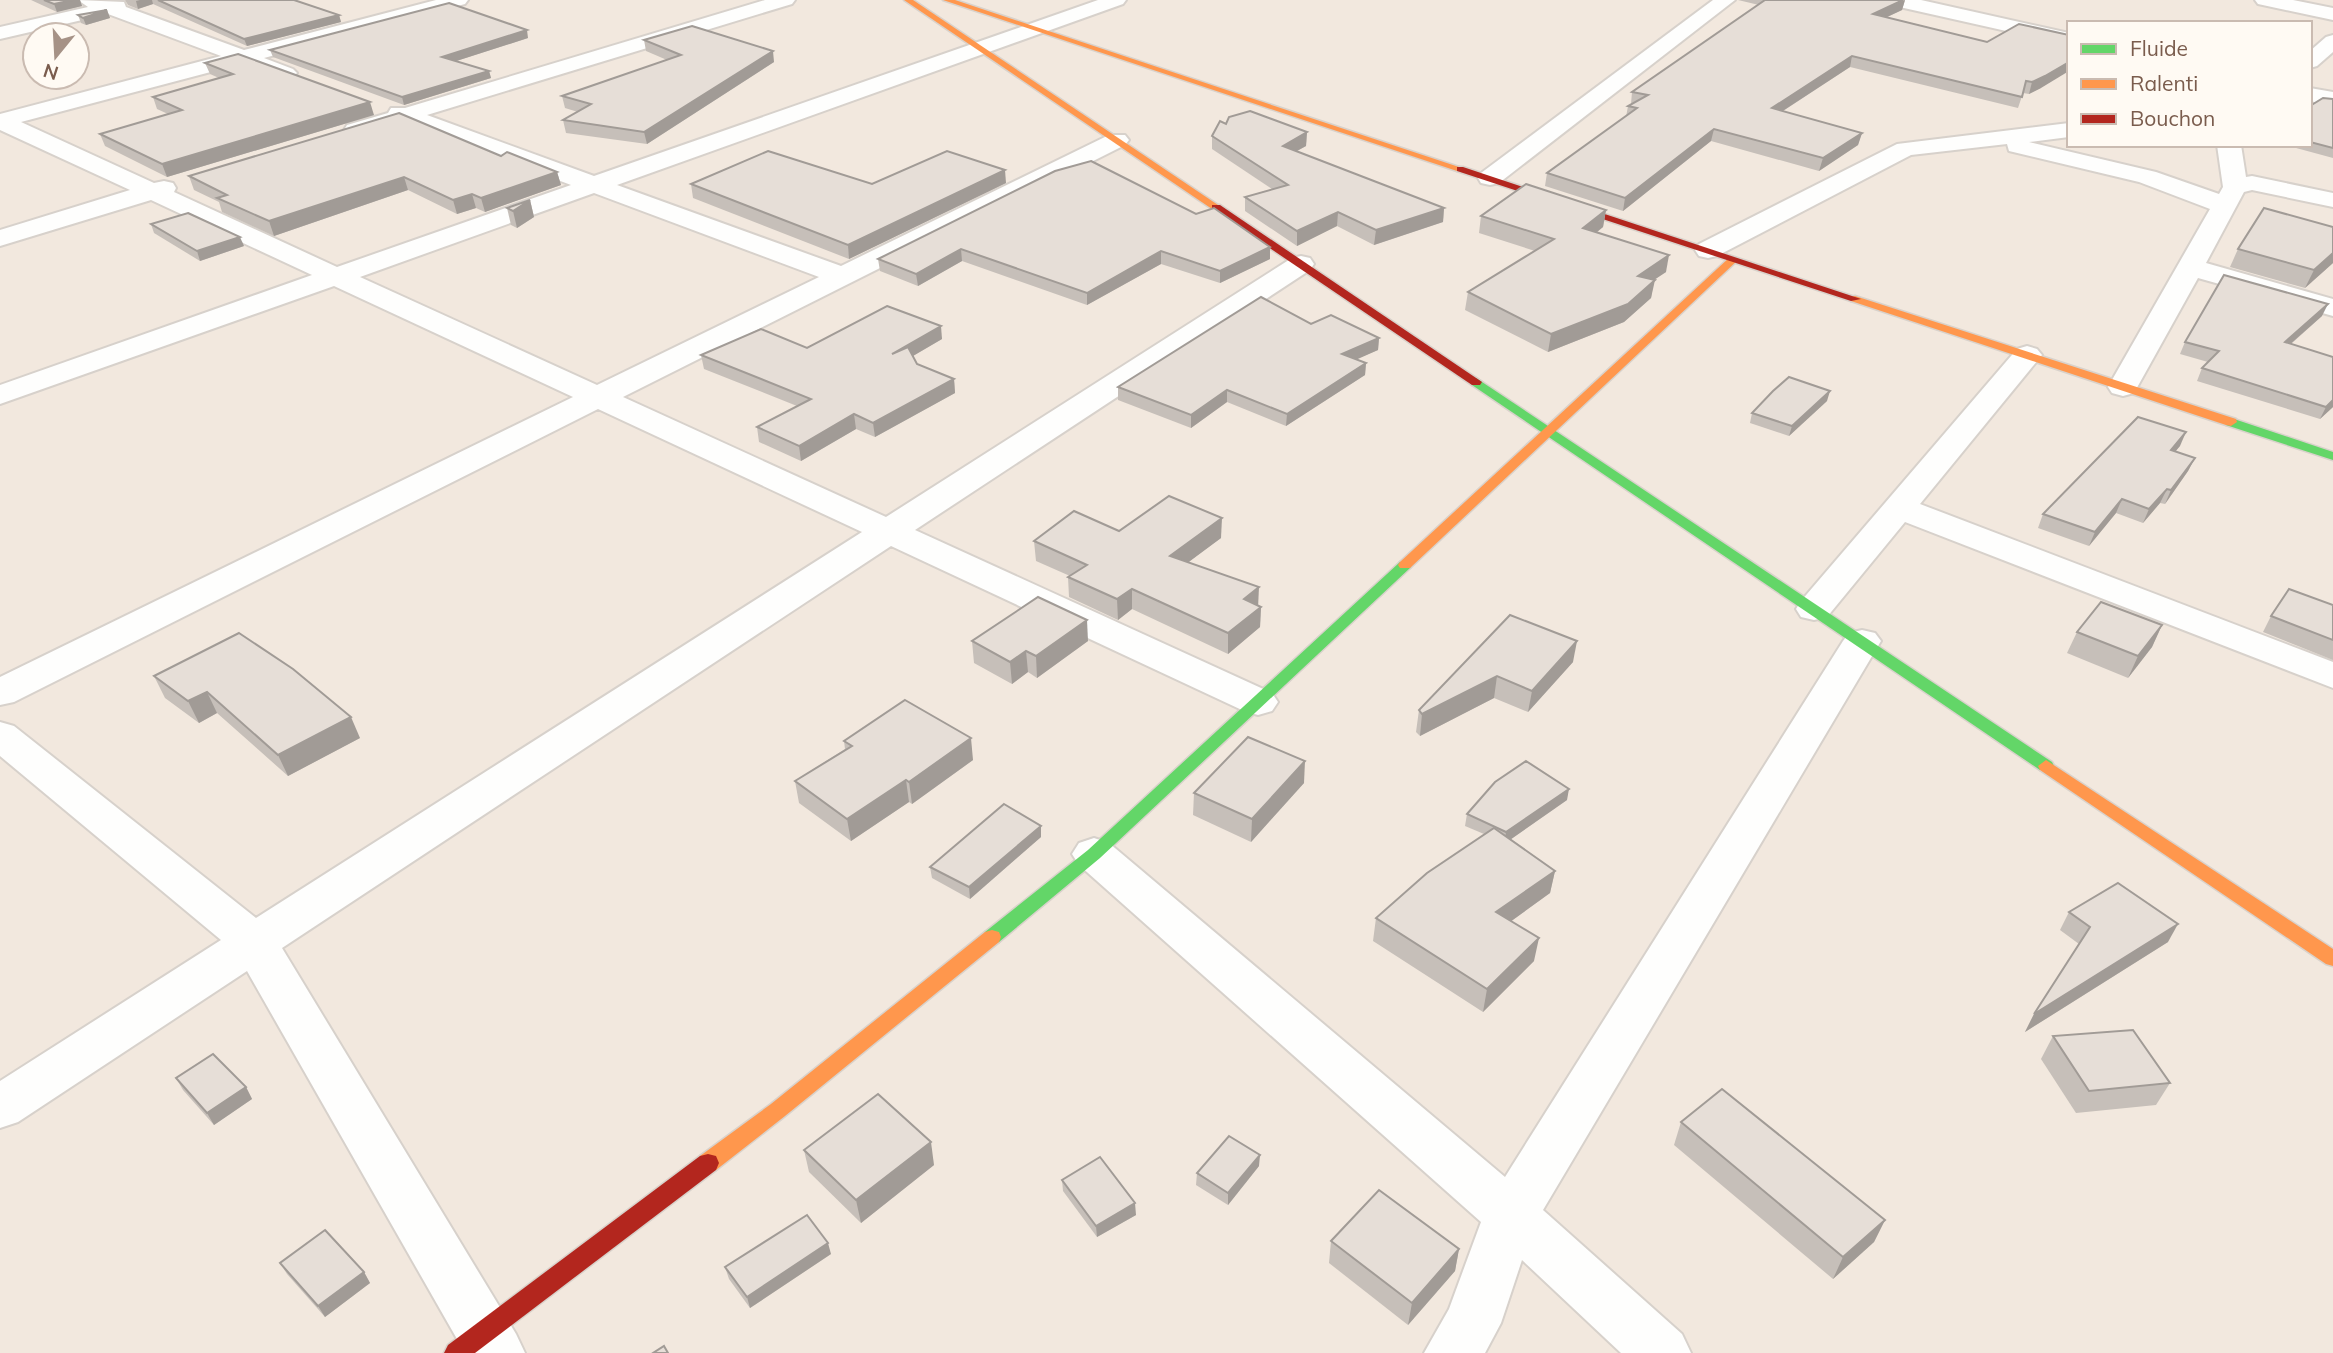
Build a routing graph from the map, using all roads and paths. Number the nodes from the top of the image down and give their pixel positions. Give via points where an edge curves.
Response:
1 (142, 0) edge
2 (458, 0) edge
3 (785, 0) edge
4 (908, 0) edge
5 (947, 0) edge
6 (1116, 0) edge
7 (1725, 0) edge
8 (1895, 0) edge
9 (2265, 0) edge
10 (99, 4) edge
11 (2333, 14) edge
12 (1035, 29) junction
13 (0, 33) edge
14 (2067, 39) edge
15 (2333, 41) edge
16 (980, 48) junction
17 (243, 57) junction
18 (2312, 60) edge
19 (305, 79) edge
20 (2312, 94) edge
21 (2333, 99) edge
22 (367, 102) edge
23 (405, 116) junction
24 (0, 121) edge
25 (2067, 130) edge
26 (338, 135) edge
27 (1117, 140) junction
28 (1991, 140) junction
29 (2229, 147) edge
30 (1490, 178) junction
31 (593, 185) junction
32 (167, 187) junction
33 (2229, 196) junction
34 (2333, 200) edge
35 (0, 238) edge
36 (1708, 250) junction
37 (1734, 259) junction
38 (1301, 264) junction
39 (2189, 267) junction
40 (336, 276) junction
41 (842, 276) junction
42 (2333, 308) edge
43 (2027, 355) junction
44 (2123, 387) junction
45 (0, 395) edge
46 (598, 397) junction
47 (1549, 430) junction
48 (2333, 456) edge
49 (1899, 508) junction
50 (888, 531) junction
51 (1814, 609) junction
52 (1862, 641) junction
53 (2333, 676) edge
54 (0, 693) edge
55 (1258, 702) junction
56 (0, 735) edge
57 (1094, 854) junction
58 (254, 942) junction
59 (2333, 958) edge
60 (0, 1107) edge
61 (1511, 1215) junction
62 (478, 1346) edge
63 (1453, 1353) edge
64 (1662, 1353) edge

1 - 10 street
2 - 17 street
3 - 23 street
4 - 16 street
5 - 12 street
6 - 12 street
7 - 30 street
8 - 14 street
9 - 11 street
10 - 13 street
10 - 17 street
12 - 16 street
12 - 30 street
15 - 18 street
16 - 27 street
16 - 31 street
17 - 19 street
17 - 24 street
20 - 21 street
22 - 23 street
23 - 26 street
23 - 31 street
24 - 32 street
25 - 28 street
27 - 38 street
27 - 41 street
28 - 33 street
28 - 36 street via 1905,149
29 - 33 street
30 - 36 street
31 - 40 street
31 - 41 street
32 - 35 street
32 - 40 street
33 - 34 street via 2252,183
33 - 39 street
36 - 37 street
37 - 43 street
37 - 47 street
38 - 47 street
38 - 50 street
39 - 42 street
39 - 44 street
40 - 45 street
40 - 46 street
41 - 46 street
43 - 44 street
43 - 49 street
44 - 48 street
46 - 50 street
46 - 54 street
47 - 51 street
47 - 55 street
49 - 51 street
49 - 53 street
50 - 55 street
50 - 58 street
51 - 52 street
52 - 59 street
52 - 61 street
55 - 57 street
56 - 58 street
57 - 61 street
57 - 62 street
58 - 60 street
58 - 62 street
61 - 63 street via 1472,1323
61 - 64 street

